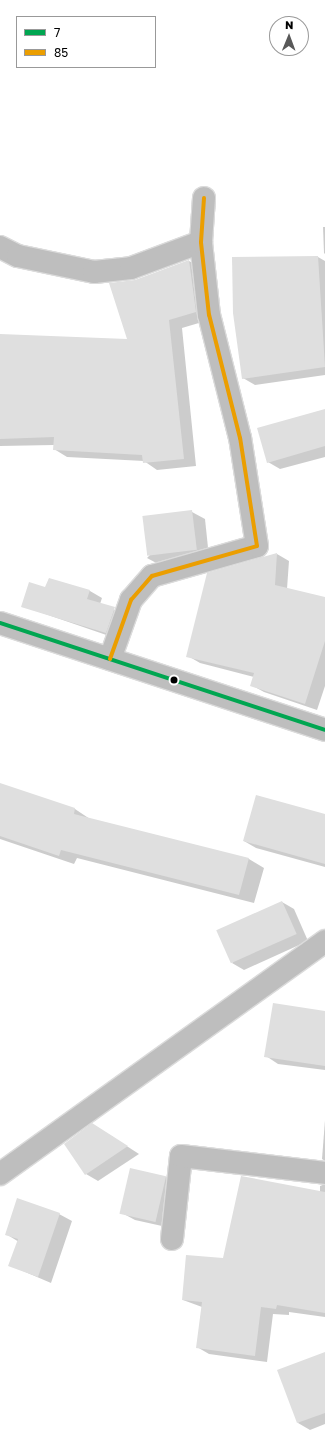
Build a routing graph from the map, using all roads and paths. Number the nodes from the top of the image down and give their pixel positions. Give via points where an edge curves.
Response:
1 (204, 198) dead end
2 (201, 242) junction
3 (0, 248) edge
4 (0, 622) edge
5 (110, 658) junction
6 (325, 730) edge
7 (325, 941) edge
8 (325, 1173) edge
9 (0, 1174) edge
10 (172, 1239) dead end

1 - 2 street
2 - 3 street via 131,268 94,272 25,257
2 - 5 street via 210,315 240,438 257,546 152,576 131,600
4 - 5 street
5 - 6 street
7 - 9 street
8 - 10 street via 181,1156

